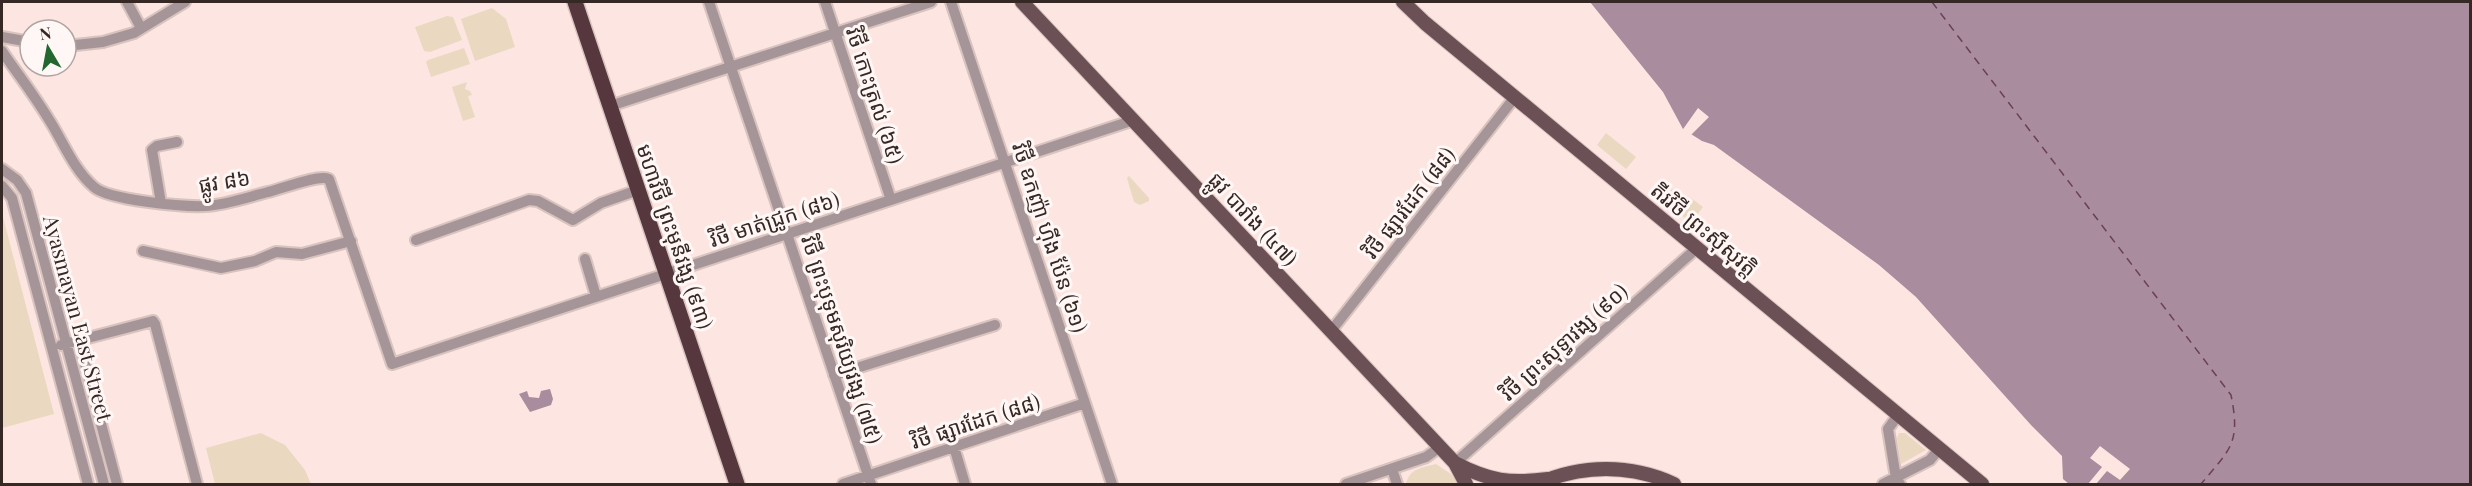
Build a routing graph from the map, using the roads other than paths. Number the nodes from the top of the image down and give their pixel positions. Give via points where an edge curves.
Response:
1 (127, 2) edge
2 (185, 2) edge
3 (575, 2) edge
4 (709, 2) edge
5 (825, 2) edge
6 (931, 2) edge
7 (951, 2) edge
8 (1022, 2) edge
9 (1403, 2) edge
10 (141, 28) junction
11 (835, 33) junction
12 (2, 37) edge
13 (18, 40) edge
14 (78, 45) edge
15 (2, 51) edge
16 (731, 67) junction
17 (1515, 97) junction
18 (610, 106) junction
19 (1134, 120) junction
20 (177, 142) dead end
21 (1006, 162) junction
22 (3, 169) edge
23 (2, 186) edge
24 (638, 190) junction
25 (891, 200) junction
26 (161, 203) junction
27 (787, 234) junction
28 (416, 240) dead end
29 (351, 241) junction
30 (1697, 248) junction
31 (143, 251) dead end
32 (585, 259) dead end
33 (666, 274) junction
34 (596, 296) junction
35 (995, 325) dead end
36 (1331, 331) junction
37 (79, 341) junction
38 (66, 344) junction
39 (52, 348) junction
40 (392, 364) joint
41 (834, 375) junction
42 (1085, 403) junction
43 (1898, 416) junction
44 (954, 447) junction
45 (1440, 447) junction
46 (1939, 449) junction
47 (1455, 463) junction
48 (1392, 469) junction
49 (869, 480) edge
50 (1898, 481) edge
51 (1545, 482) edge
52 (88, 484) edge
53 (104, 484) edge
54 (117, 484) edge
55 (197, 484) edge
56 (737, 484) edge
57 (843, 484) edge
58 (965, 484) edge
59 (1112, 484) edge
60 (1346, 484) edge
61 (1397, 484) edge
62 (1466, 484) edge
63 (1674, 484) edge
64 (1883, 484) edge
65 (1982, 484) edge

1 - 10 street
2 - 10 street
3 - 18 highway, មហាវិថី ព្រះមុនីវង្ស (៩៣)
4 - 16 street, វិថី ព្រះបុទុមសុរិយ្យវង្ស (៧៥)
5 - 11 street, វិថី កោះត្រល់ (៦៥)
6 - 11 street
7 - 21 street, វិថី ឧកញ៉ា ហ៊ីង ប៉ែន (៦១)
8 - 19 main road, ផ្លូវ បារាំង (៤៧)
9 - 17 main road, តីរវិថី ព្រះស៊ីសុវត្តិ
10 - 14 street via 103,42
11 - 16 street
11 - 25 street, វិថី កោះត្រល់ (៦៥)
12 - 13 street
15 - 26 street, ផ្លូវ ៨៦ via 93,187 110,195
16 - 18 street
16 - 27 street, វិថី ព្រះបុទុមសុរិយ្យវង្ស (៧៥)
17 - 30 main road, តីរវិថី ព្រះស៊ីសុវត្តិ
17 - 36 street, វិថី ផ្សារដែក (៨៨)
18 - 24 highway, មហាវិថី ព្រះមុនីវង្ស (៩៣)
19 - 21 street, វិថី មាត់ជ្រូក (៨៦)
19 - 36 main road, ផ្លូវ បារាំង (៤៧)
20 - 26 street via 152,150
21 - 25 street, វិថី មាត់ជ្រូក (៨៦)
21 - 42 street, វិថី ឧកញ៉ា ហ៊ីង ប៉ែន (៦១)
22 - 38 street, Ayasmayan East Street via 26,193
23 - 39 street, Ayasmayan East Street via 12,198
24 - 28 street via 588,209 573,220 533,199
24 - 33 highway, មហាវិថី ព្រះមុនីវង្ស (៩៣)
25 - 27 street, វិថី មាត់ជ្រូក (៨៦)
26 - 29 street, ផ្លូវ ៨៦ via 206,206 324,177 333,187
27 - 33 street, វិថី មាត់ជ្រូក (៨៦)
27 - 41 street, វិថី ព្រះបុទុមសុរិយ្យវង្ស (៧៥)
29 - 31 street via 302,254 276,252 221,268
29 - 40 street, ផ្លូវ ៨៦
30 - 43 main road, តីរវិថី ព្រះស៊ីសុវត្តិ
30 - 47 street, វិថី ព្រះសុទ្ធាវង្ស (៩០)
32 - 34 street
33 - 34 street, វិថី មាត់ជ្រូក (៨៦)
33 - 56 highway, មហាវិថី ព្រះមុនីវង្ស (៩៣)
34 - 40 street, វិថី មាត់ជ្រូក (៨៦)
35 - 41 street
36 - 45 main road, ផ្លូវ បារាំង (៤៧)
37 - 38 street
37 - 54 street
37 - 55 street via 153,321
38 - 39 street
38 - 53 street, Ayasmayan East Street
39 - 52 street, Ayasmayan East Street
41 - 49 street, វិថី ព្រះបុទុមសុរិយ្យវង្ស (៧៥)
42 - 44 street, វិថី ផ្សារដែក (៨៨)
42 - 59 street, វិថី ឧកញ៉ា ហ៊ីង ប៉ែន (៦១)
43 - 46 main road, តីរវិថី ព្រះស៊ីសុវត្តិ
43 - 50 street via 1888,429
44 - 49 street, វិថី ផ្សារដែក (៨៨)
44 - 58 street
45 - 47 main road, ផ្លូវ បារាំង (៤៧)
45 - 48 street via 1426,458
46 - 50 street via 1930,460
46 - 65 main road, តីរវិថី ព្រះស៊ីសុវត្តិ
47 - 51 main road, ផ្លូវ បារាំង (៤៧) via 1500,482
47 - 62 main road, ផ្លូវ បារាំង (៤៧)
48 - 60 street
48 - 61 street
49 - 57 street, វិថី ផ្សារដែក (៨៨)
50 - 64 street
51 - 63 main road, ផ្លូវ បារាំង (៤៧) via 1582,470 1615,469 1643,473

